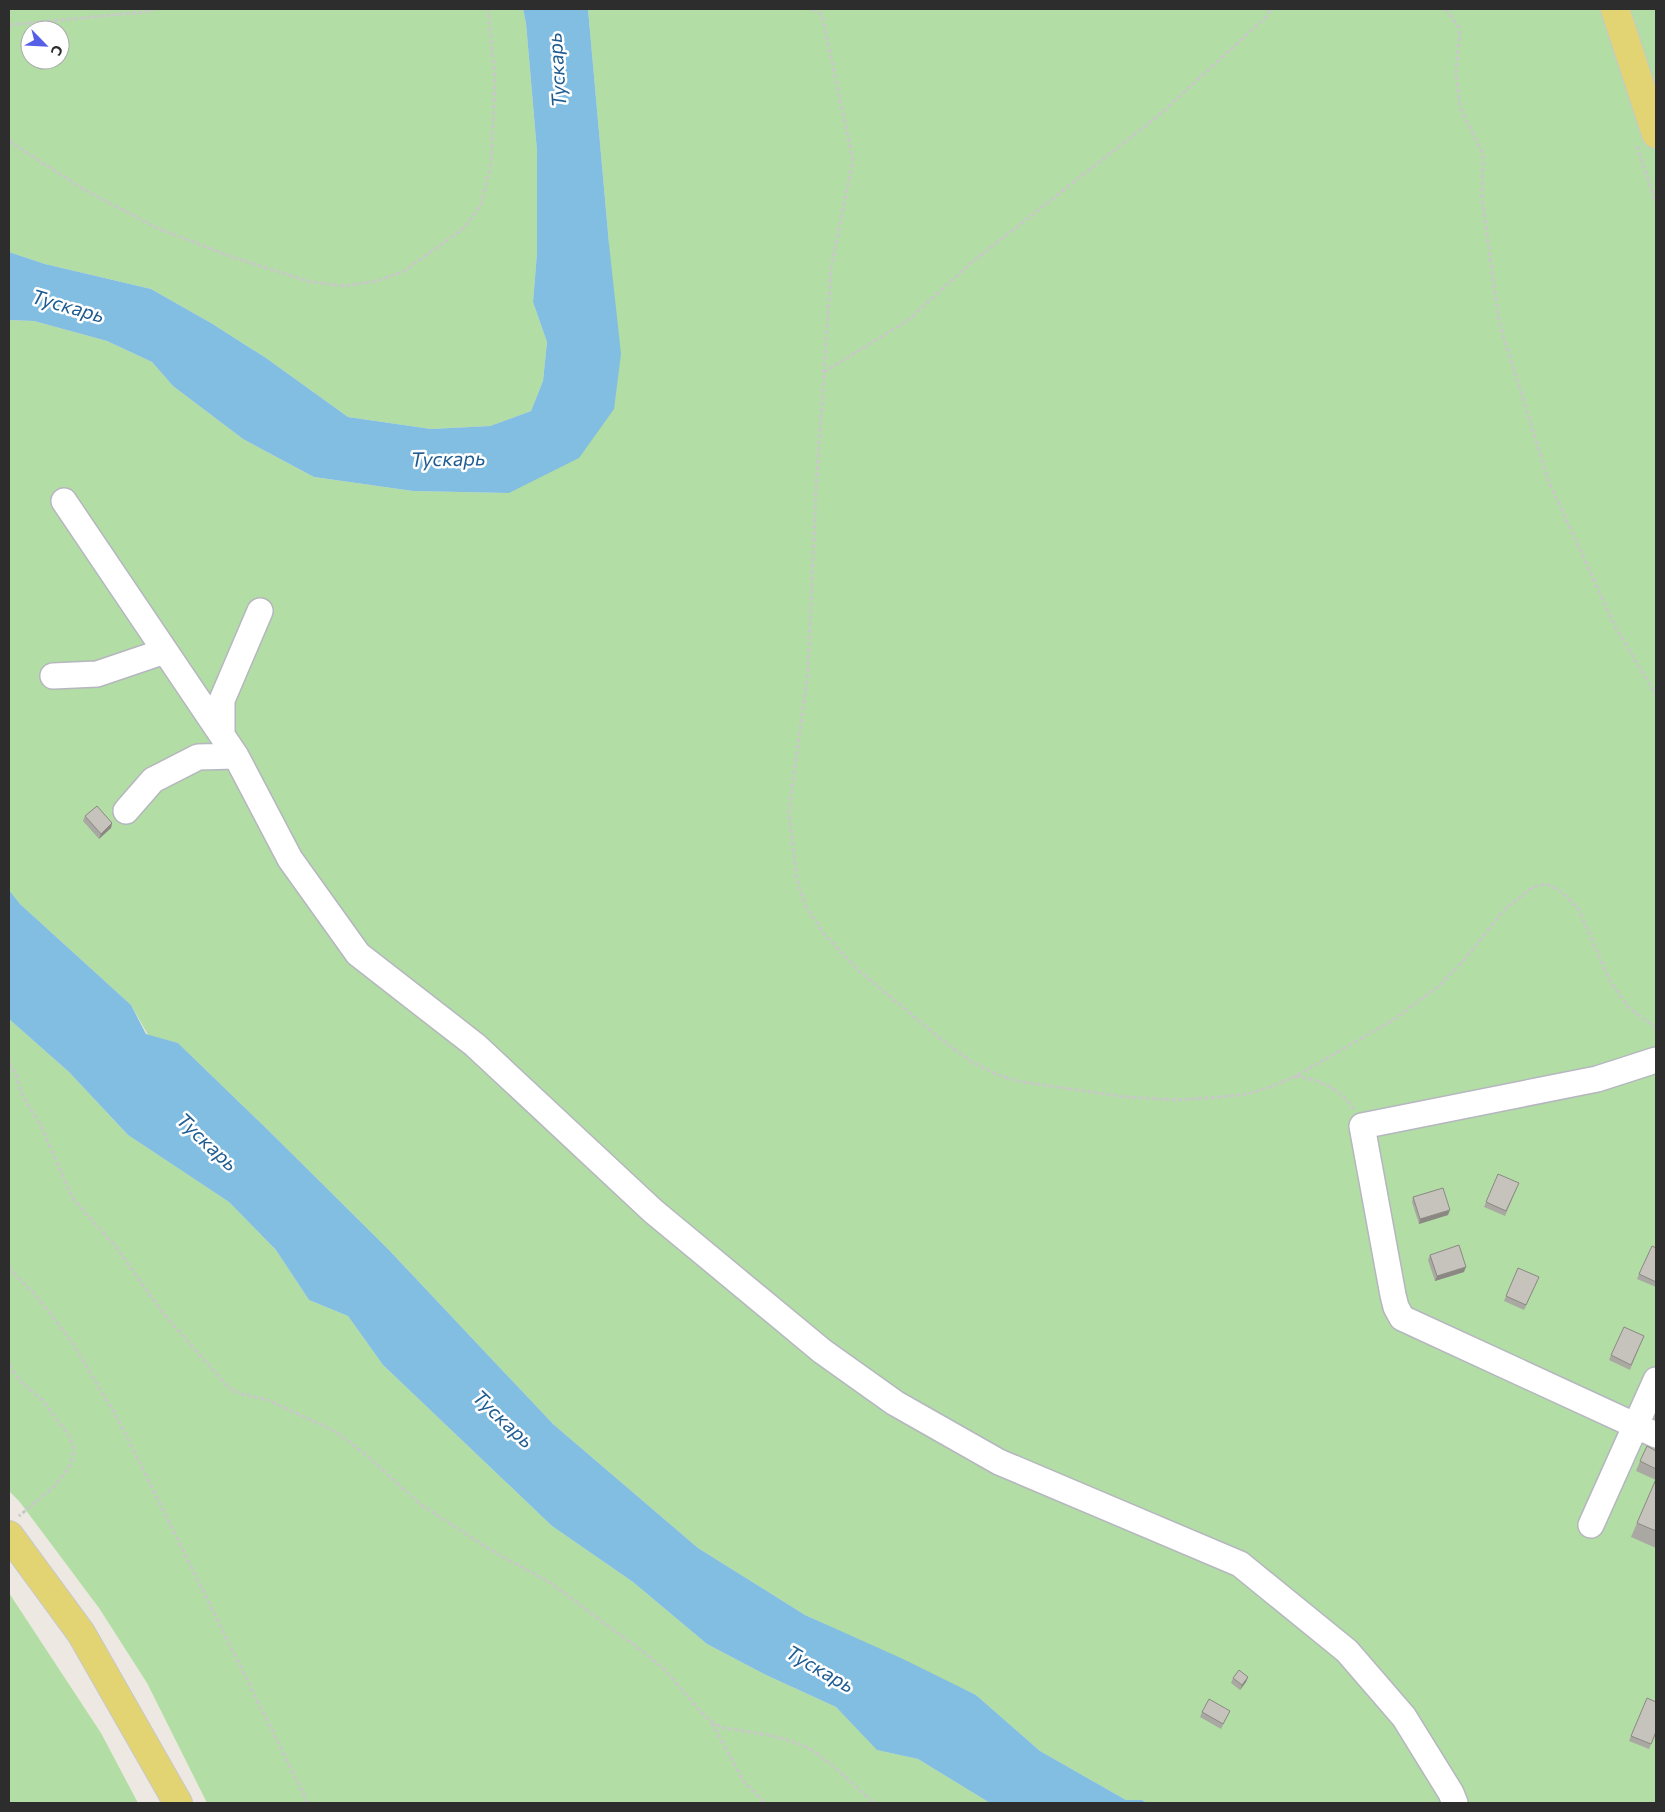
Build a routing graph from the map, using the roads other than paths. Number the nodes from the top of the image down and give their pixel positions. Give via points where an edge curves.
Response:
1 (1615, 9) edge
2 (1656, 134) edge
3 (64, 501) dead end
4 (260, 611) dead end
5 (165, 651) junction
6 (53, 676) dead end
7 (222, 734) junction
8 (236, 756) junction
9 (126, 811) dead end
10 (1656, 1060) edge
11 (1656, 1380) edge
12 (1646, 1430) edge
13 (1591, 1524) dead end
14 (12, 1527) edge
15 (178, 1803) edge
16 (1455, 1803) edge

1 - 2 main road
3 - 5 street
4 - 7 street via 222,700
5 - 6 street via 97,674
5 - 7 street
7 - 8 street
8 - 9 street via 198,757 153,780
8 - 16 street via 290,859 358,954 475,1045 653,1211 822,1351 895,1403 999,1462 1240,1564 1347,1651 1404,1718
10 - 12 street via 1597,1079 1362,1126 1393,1295 1402,1318
11 - 12 street
12 - 13 street
14 - 15 main road via 81,1633

